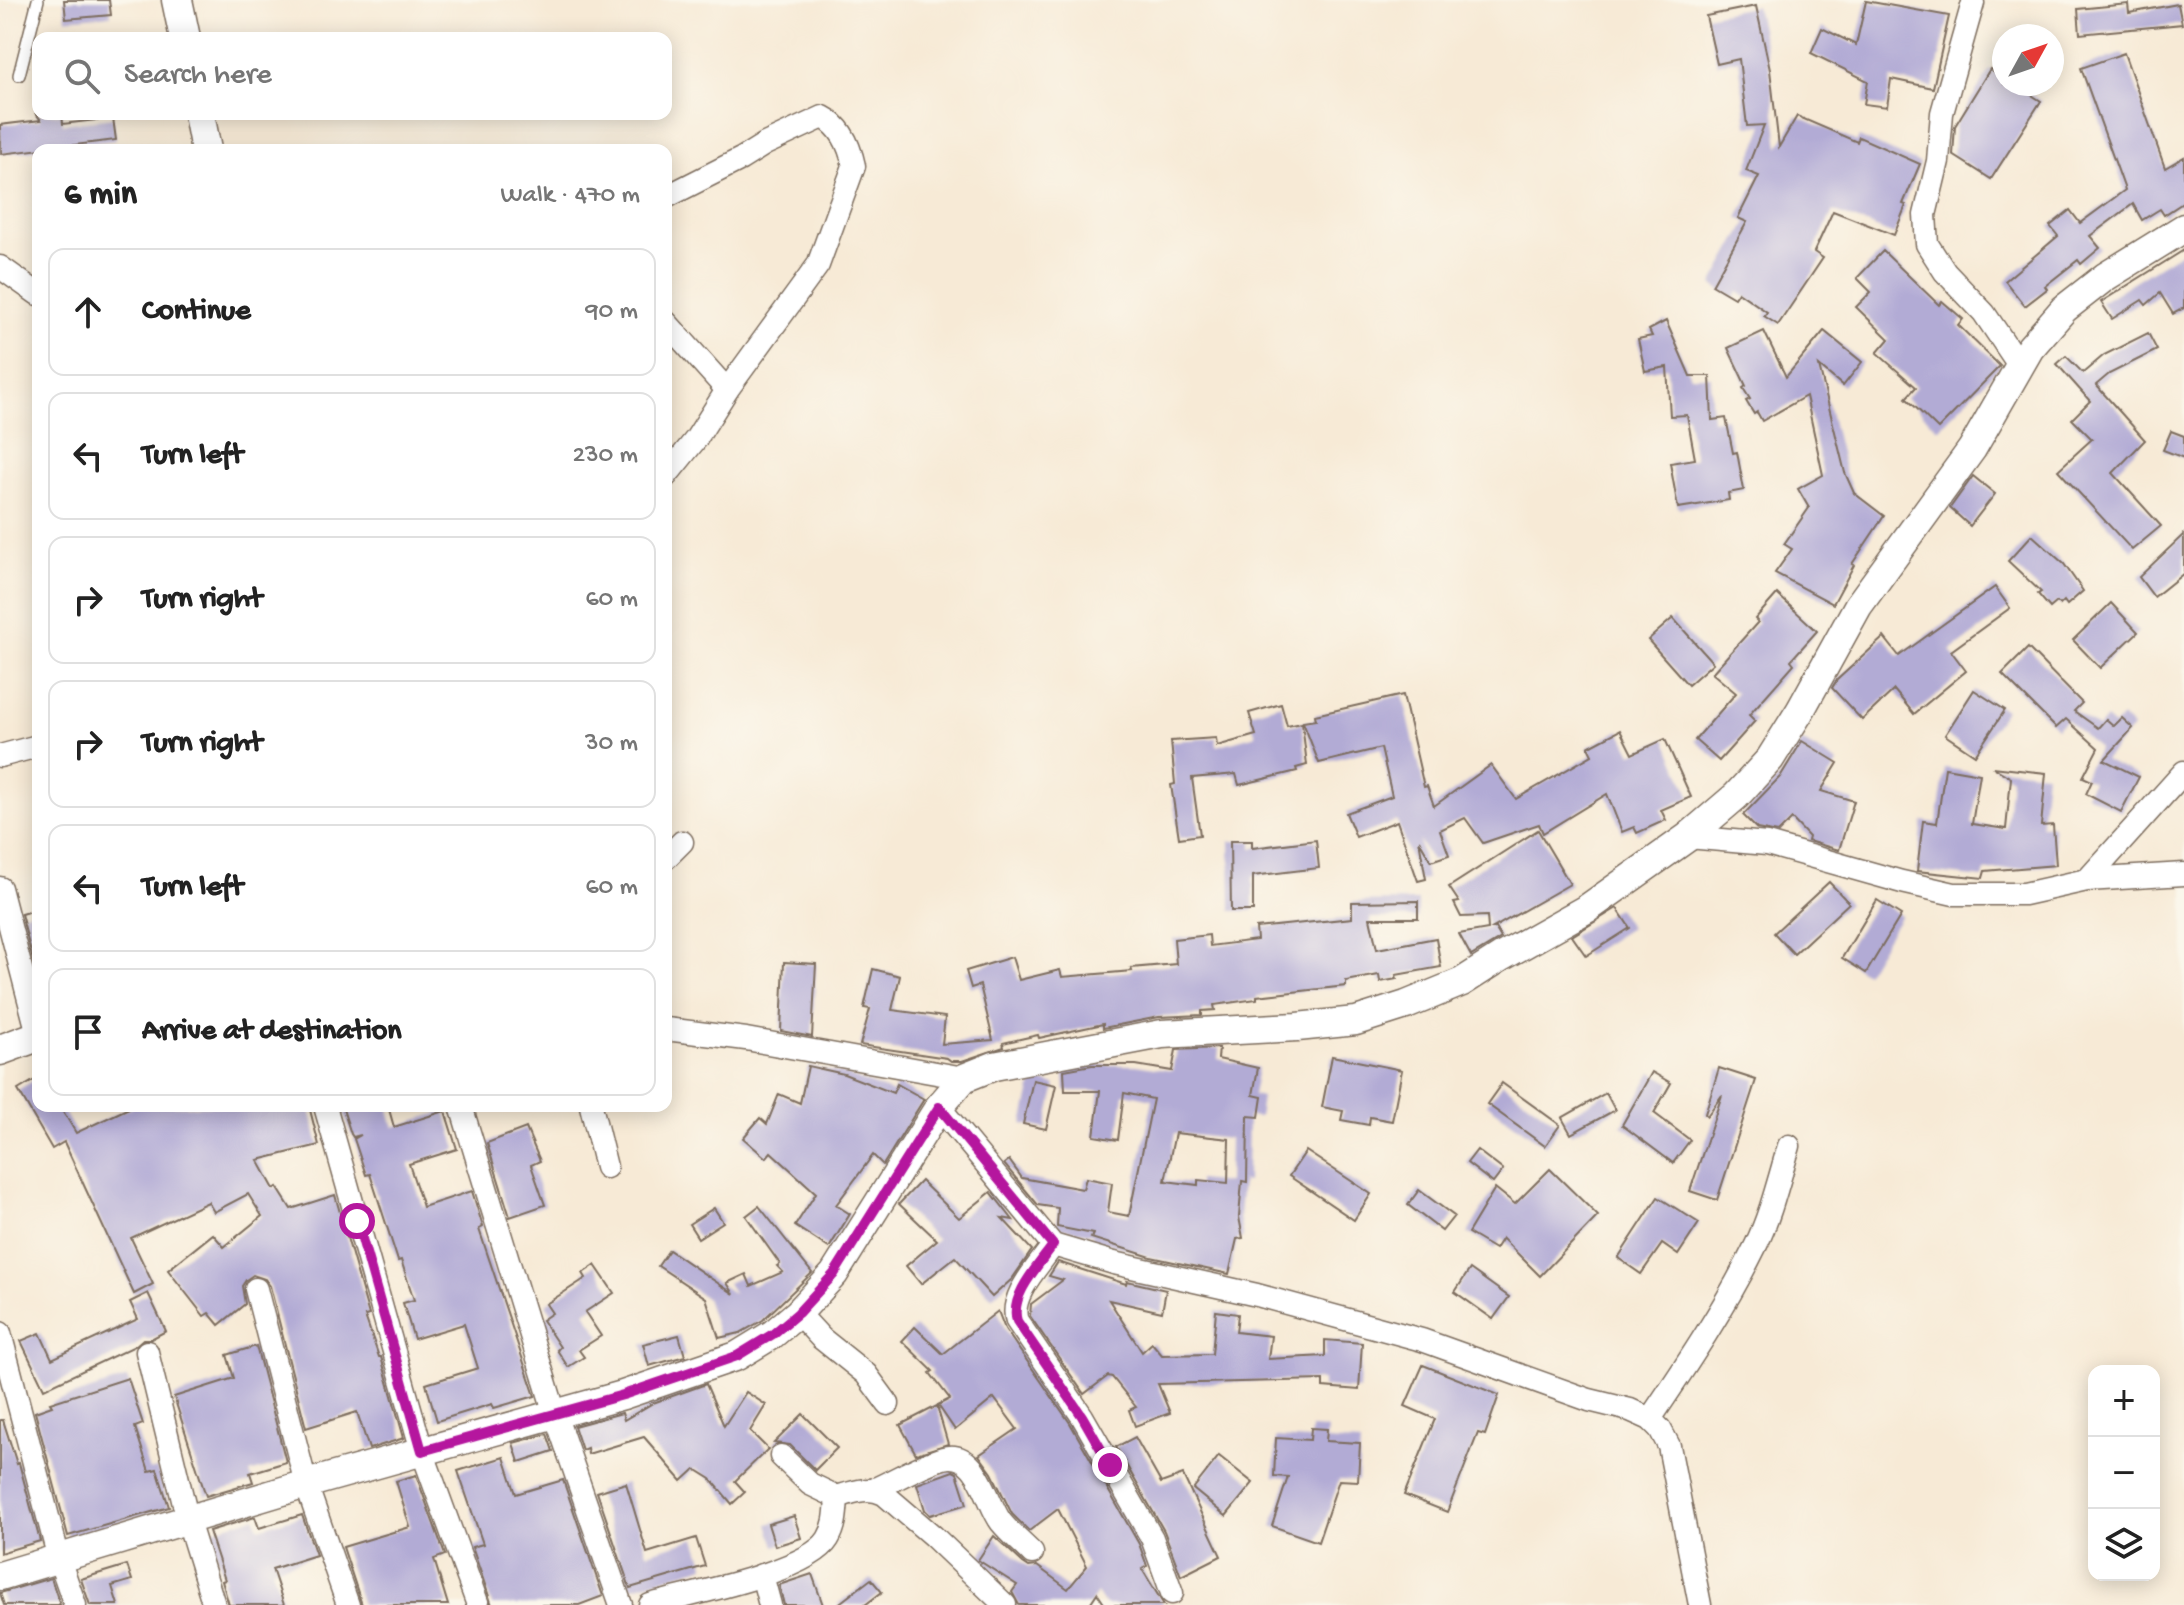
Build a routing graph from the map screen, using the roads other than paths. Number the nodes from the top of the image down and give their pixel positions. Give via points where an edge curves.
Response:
1 (38, 0) edge
2 (177, 0) edge
3 (1973, 3) dead end
4 (184, 32) edge
5 (19, 75) dead end
6 (200, 120) edge
7 (205, 144) edge
8 (672, 194) edge
9 (2184, 228) edge
10 (0, 267) edge
11 (32, 290) edge
12 (672, 329) edge
13 (2019, 365) junction
14 (727, 390) junction
15 (672, 469) edge
16 (32, 748) edge
17 (0, 756) edge
18 (2184, 772) edge
19 (1688, 837) junction
20 (2184, 874) edge
21 (2087, 880) junction
22 (0, 888) edge
23 (32, 1012) edge
24 (672, 1030) edge
25 (32, 1037) edge
26 (0, 1050) edge
27 (964, 1078) junction
28 (939, 1107) junction
29 (327, 1112) edge
30 (463, 1112) edge
31 (592, 1112) edge
32 (1789, 1146) dead end
33 (606, 1167) dead end
34 (1053, 1245) junction
35 (256, 1289) dead end
36 (798, 1313) junction
37 (0, 1333) edge
38 (147, 1352) dead end
39 (888, 1404) dead end
40 (555, 1414) junction
41 (1650, 1419) junction
42 (422, 1451) junction
43 (781, 1456) dead end
44 (306, 1484) junction
45 (875, 1489) junction
46 (837, 1497) junction
47 (188, 1521) junction
48 (1032, 1553) dead end
49 (59, 1559) junction
50 (762, 1575) junction
51 (0, 1576) edge
52 (1172, 1593) dead end
53 (75, 1605) edge
54 (214, 1605) edge
55 (348, 1605) edge
56 (478, 1605) edge
57 (621, 1605) edge
58 (650, 1605) edge
59 (770, 1605) edge
60 (1005, 1605) edge
61 (1700, 1605) edge

1 - 5 lane
2 - 4 main road
3 - 13 street via 1942,113 1925,215 1927,244
6 - 7 main road
8 - 14 street via 823,117 851,153 854,166 818,265
9 - 13 street via 2064,309
10 - 11 street
12 - 14 street
13 - 19 street via 1972,449 1858,606 1770,759
14 - 15 street
16 - 17 street
18 - 21 street
19 - 21 street via 1767,844 1954,894 2024,894
19 - 27 street via 1588,908 1462,982 1406,1005 1356,1021 1162,1034 994,1066
20 - 21 street
22 - 23 street
24 - 27 street
25 - 26 main road
27 - 28 street
28 - 34 street
28 - 36 street via 834,1274
29 - 42 street
30 - 40 street
31 - 33 street
32 - 41 street via 1756,1245
34 - 41 street via 1422,1340
34 - 52 street via 1018,1297 1017,1321 1082,1416 1152,1538
35 - 44 street
36 - 39 street via 866,1374
36 - 40 street via 737,1356
37 - 49 street
38 - 47 street
40 - 42 street
40 - 57 street
41 - 61 street via 1669,1446
42 - 44 street
42 - 56 street
43 - 46 street via 810,1484
44 - 47 street
44 - 55 street
45 - 46 street
45 - 48 street via 946,1457 962,1460 989,1494 999,1520
45 - 60 street
46 - 50 street via 827,1542 798,1563
47 - 49 street
47 - 54 street
49 - 51 street
49 - 53 street
50 - 58 street
50 - 59 street

